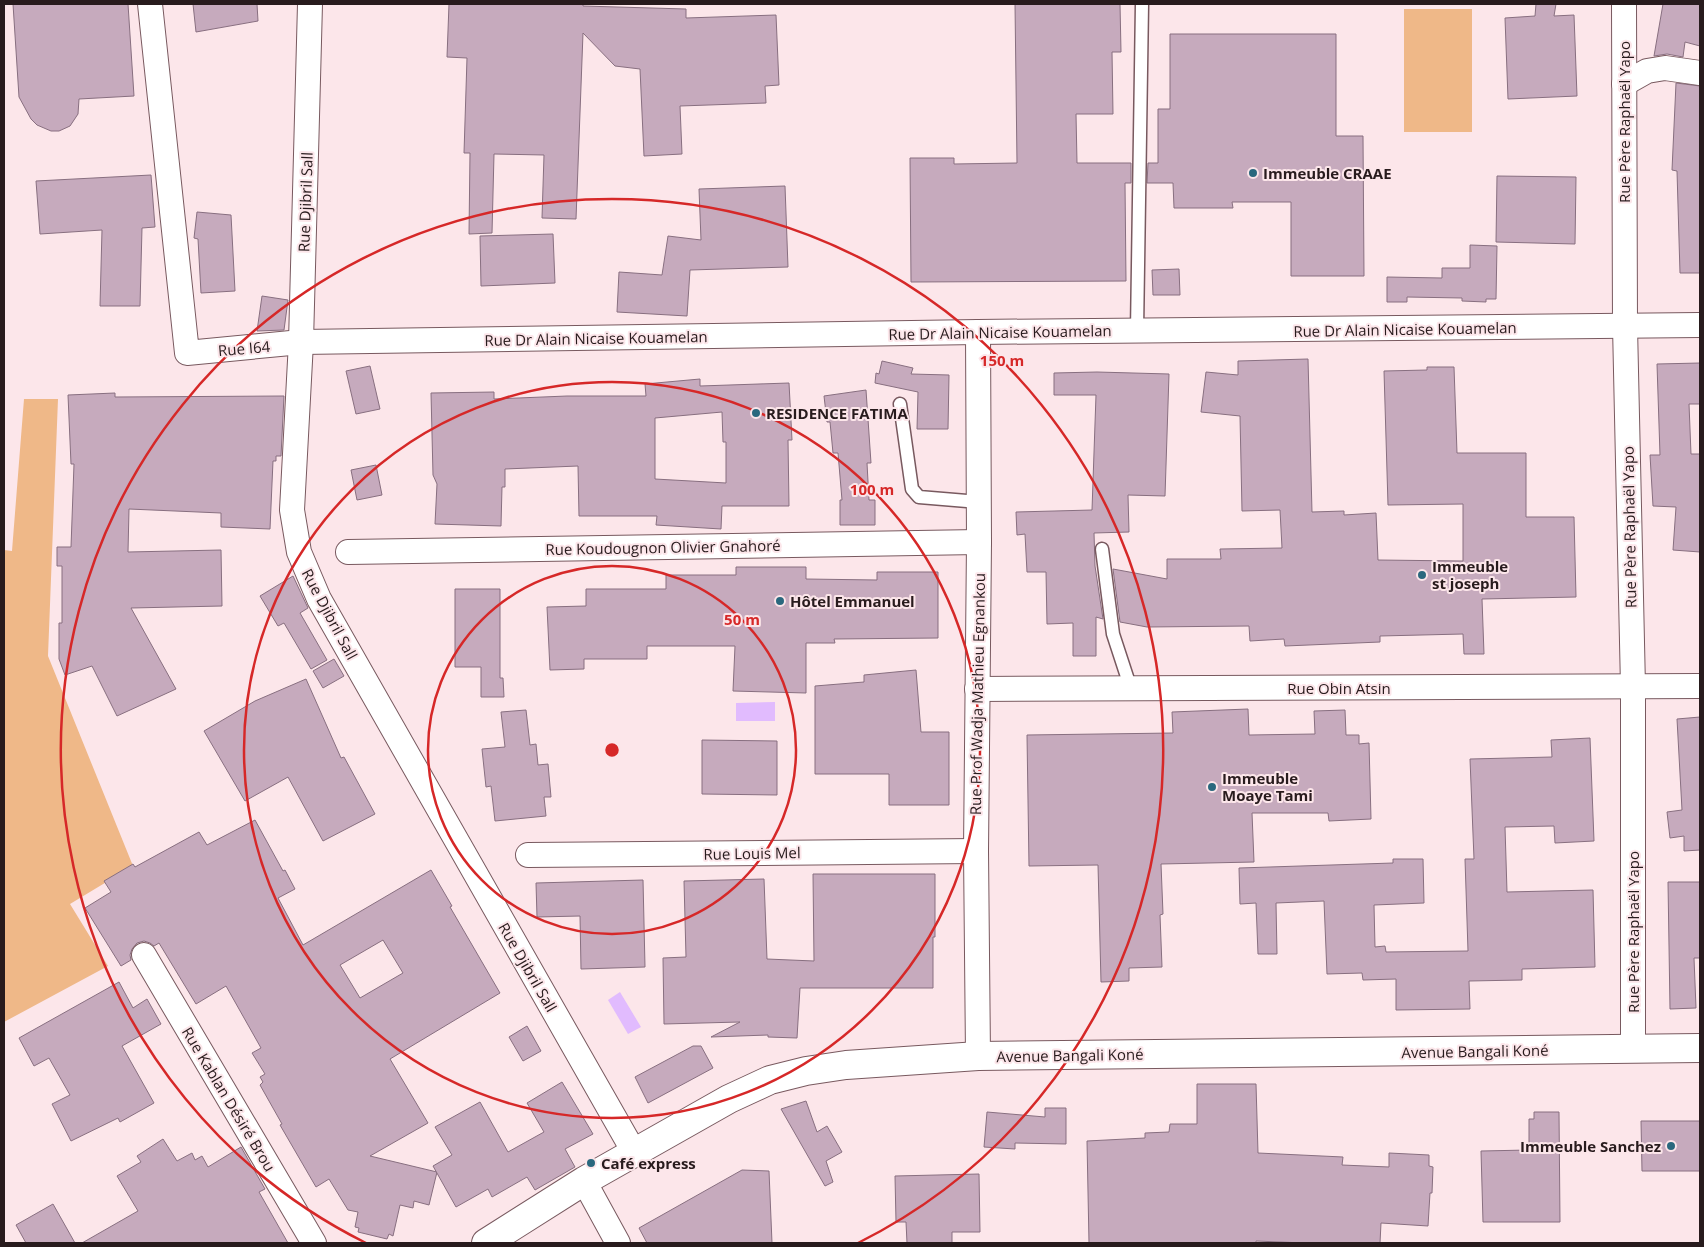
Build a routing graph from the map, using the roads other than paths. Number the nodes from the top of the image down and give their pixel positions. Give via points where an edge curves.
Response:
1 (150, 4) edge
2 (310, 4) edge
3 (1142, 4) edge
4 (1624, 4) edge
5 (1700, 73) edge
6 (1624, 84) junction
7 (1700, 325) edge
8 (1625, 326) junction
9 (1137, 331) junction
10 (978, 332) junction
11 (301, 342) junction
12 (900, 404) dead end
13 (979, 502) junction
14 (979, 542) junction
15 (1102, 549) dead end
16 (348, 552) dead end
17 (1700, 686) edge
18 (1633, 687) junction
19 (977, 689) junction
20 (1131, 689) junction
21 (976, 850) junction
22 (528, 855) dead end
23 (144, 954) dead end
24 (1700, 1048) edge
25 (1632, 1050) junction
26 (978, 1056) junction
27 (634, 1152) junction
28 (584, 1181) junction
29 (314, 1243) edge
30 (486, 1243) edge
31 (618, 1243) edge

1 - 11 street, Rue I64 via 187,353
2 - 11 street, Rue Djibril Sall
3 - 9 lane
4 - 6 street, Rue Père Raphaël Yapo
5 - 6 street via 1665,68 1647,71
6 - 8 street, Rue Père Raphaël Yapo
7 - 8 street, Rue Dr Alain Nicaise Kouamelan
8 - 9 street, Rue Dr Alain Nicaise Kouamelan
8 - 18 street, Rue Père Raphaël Yapo
9 - 10 street, Rue Dr Alain Nicaise Kouamelan
10 - 11 street, Rue Dr Alain Nicaise Kouamelan
10 - 13 street, Rue Prof Wadja Mathieu Egnankou
11 - 27 street, Rue Djibril Sall via 292,510 299,552 319,599
12 - 13 lane via 912,489 919,497
13 - 14 street, Rue Prof Wadja Mathieu Egnankou
14 - 16 street, Rue Koudougnon Olivier Gnahoré
14 - 19 street, Rue Prof Wadja Mathieu Egnankou
15 - 20 lane via 1113,634
17 - 18 street, Rue Obin Atsin
18 - 20 street, Rue Obin Atsin
18 - 25 street, Rue Père Raphaël Yapo
19 - 20 street, Rue Obin Atsin
19 - 21 street, Rue Prof Wadja Mathieu Egnankou
21 - 22 street, Rue Louis Mel
21 - 26 street, Rue Prof Wadja Mathieu Egnankou
23 - 29 street, Rue Kablan Désiré Brou
24 - 25 street, Avenue Bangali Koné
25 - 26 street, Avenue Bangali Koné
26 - 27 street, Avenue Bangali Koné via 846,1065 770,1080
27 - 28 street, Avenue Bangali Koné
28 - 30 street, Avenue Bangali Koné
28 - 31 street

